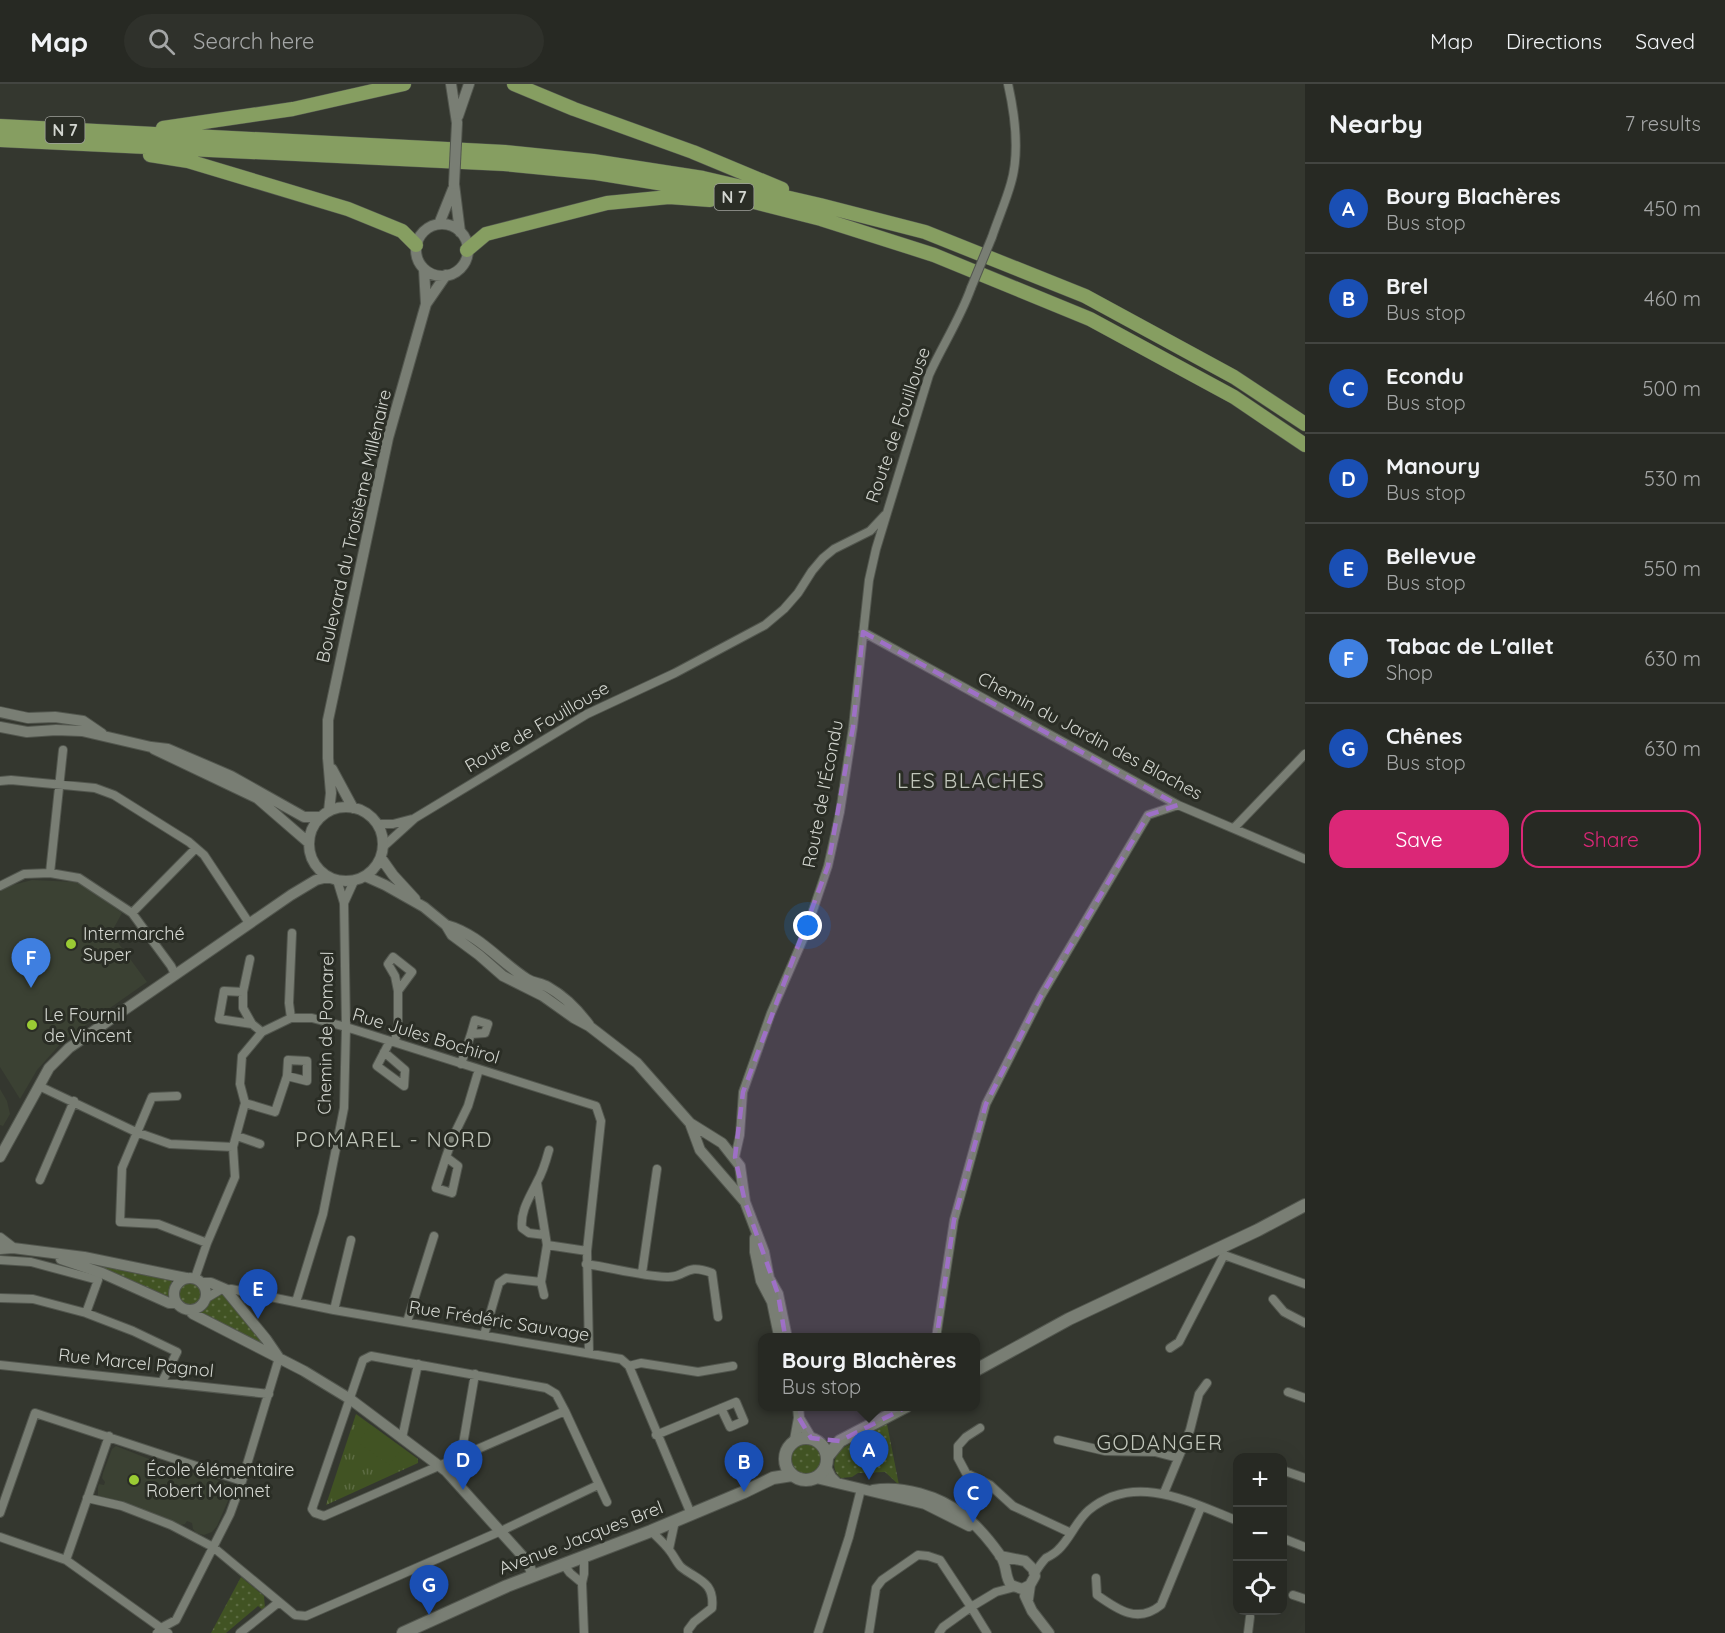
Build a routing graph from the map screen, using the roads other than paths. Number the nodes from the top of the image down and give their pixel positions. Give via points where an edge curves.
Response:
1 (404, 84) edge
2 (451, 84) edge
3 (465, 84) edge
4 (514, 84) edge
5 (1008, 84) edge
6 (457, 121) junction
7 (0, 126) edge
8 (131, 133) junction
9 (0, 140) edge
10 (111, 145) junction
11 (454, 187) junction
12 (758, 202) junction
13 (820, 205) junction
14 (439, 224) junction
15 (460, 232) junction
16 (416, 245) junction
17 (467, 250) junction
18 (424, 269) junction
19 (446, 275) junction
20 (426, 304) junction
21 (1305, 424) edge
22 (1305, 445) edge
23 (886, 514) junction
24 (863, 632) junction
25 (0, 712) edge
26 (0, 727) edge
27 (110, 739) junction
28 (151, 747) junction
29 (63, 750) dead end
30 (1305, 754) edge
31 (328, 758) junction
32 (0, 781) edge
33 (58, 784) junction
34 (1178, 805) junction
35 (353, 808) junction
36 (325, 814) junction
37 (415, 818) junction
38 (377, 824) junction
39 (1234, 828) junction
40 (309, 843) junction
41 (196, 848) junction
42 (382, 853) junction
43 (1305, 859) edge
44 (312, 860) junction
45 (50, 873) junction
46 (360, 878) junction
47 (333, 879) junction
48 (0, 886) edge
49 (291, 895) junction
50 (344, 903) junction
51 (424, 907) junction
52 (132, 913) junction
53 (249, 923) junction
54 (292, 933) dead end
55 (250, 959) dead end
56 (175, 974) junction
57 (398, 991) dead end
58 (243, 992) junction
59 (291, 1018) junction
60 (252, 1024) junction
61 (346, 1028) junction
62 (262, 1032) junction
63 (471, 1034) dead end
64 (392, 1042) junction
65 (384, 1052) dead end
66 (461, 1064) junction
67 (479, 1070) junction
68 (287, 1076) dead end
69 (39, 1086) junction
70 (177, 1096) dead end
71 (74, 1101) junction
72 (245, 1103) junction
73 (136, 1132) junction
74 (237, 1136) junction
75 (700, 1136) junction
76 (738, 1140) junction
77 (722, 1143) junction
78 (260, 1144) dead end
79 (233, 1147) junction
80 (549, 1150) dead end
81 (0, 1157) edge
82 (447, 1157) dead end
83 (735, 1157) junction
84 (657, 1169) dead end
85 (40, 1180) dead end
86 (743, 1182) junction
87 (537, 1183) junction
88 (732, 1187) junction
89 (745, 1202) junction
90 (1305, 1205) edge
91 (755, 1232) junction
92 (545, 1235) junction
93 (434, 1236) dead end
94 (0, 1238) edge
95 (351, 1240) dead end
96 (207, 1243) junction
97 (548, 1245) junction
98 (13, 1248) junction
99 (0, 1249) edge
100 (587, 1251) junction
101 (1222, 1251) junction
102 (44, 1252) junction
103 (0, 1260) edge
104 (586, 1264) junction
105 (642, 1273) junction
106 (194, 1279) junction
107 (541, 1282) junction
108 (1305, 1284) edge
109 (225, 1289) junction
110 (544, 1295) dead end
111 (0, 1298) edge
112 (205, 1299) junction
113 (1273, 1299) dead end
114 (296, 1302) junction
115 (176, 1303) junction
116 (189, 1310) junction
117 (334, 1310) junction
118 (86, 1313) junction
119 (718, 1317) dead end
120 (407, 1322) junction
121 (1305, 1323) edge
122 (779, 1333) edge
123 (786, 1333) edge
124 (937, 1333) edge
125 (484, 1335) junction
126 (1170, 1348) dead end
127 (589, 1352) junction
128 (279, 1358) junction
129 (418, 1364) junction
130 (0, 1365) edge
131 (629, 1366) junction
132 (733, 1366) dead end
133 (980, 1367) edge
134 (475, 1374) junction
135 (162, 1382) junction
136 (1207, 1383) dead end
137 (1288, 1392) dead end
138 (268, 1394) junction
139 (1305, 1398) edge
140 (350, 1399) junction
141 (721, 1408) junction
142 (565, 1411) junction
143 (798, 1411) edge
144 (899, 1411) edge
145 (799, 1418) junction
146 (736, 1424) junction
147 (980, 1428) dead end
148 (656, 1435) junction
149 (108, 1436) junction
150 (735, 1436) dead end
151 (402, 1438) junction
152 (795, 1440) junction
153 (815, 1440) junction
154 (1058, 1440) dead end
155 (840, 1441) junction
156 (461, 1456) junction
157 (1178, 1458) junction
158 (784, 1462) junction
159 (826, 1462) junction
160 (439, 1466) junction
161 (1287, 1472) edge
162 (792, 1475) junction
163 (773, 1478) junction
164 (816, 1478) junction
165 (1305, 1478) edge
166 (242, 1480) junction
167 (598, 1485) junction
168 (840, 1485) junction
169 (861, 1489) junction
170 (1164, 1493) junction
171 (87, 1498) junction
172 (607, 1502) dead end
173 (1202, 1507) junction
174 (0, 1513) edge
175 (691, 1514) junction
176 (1233, 1519) edge
177 (669, 1524) junction
178 (501, 1531) junction
179 (651, 1531) junction
180 (1071, 1533) junction
181 (0, 1537) edge
182 (1287, 1541) edge
183 (213, 1546) junction
184 (1305, 1547) edge
185 (669, 1549) junction
186 (1000, 1556) junction
187 (584, 1557) junction
188 (66, 1560) junction
189 (1044, 1560) junction
190 (1023, 1562) junction
191 (564, 1565) junction
192 (1007, 1573) junction
193 (1035, 1573) junction
194 (533, 1575) junction
195 (1096, 1578) dead end
196 (582, 1582) junction
197 (1030, 1585) junction
198 (1016, 1588) junction
199 (996, 1592) junction
200 (1293, 1595) dead end
201 (1028, 1599) junction
202 (1305, 1599) edge
203 (279, 1602) junction
204 (971, 1607) junction
205 (1250, 1617) dead end
206 (417, 1630) edge
207 (162, 1631) edge
208 (240, 1633) edge
209 (403, 1633) edge
210 (584, 1633) edge
211 (688, 1633) edge
212 (818, 1633) edge
213 (868, 1633) edge
214 (939, 1633) edge
215 (987, 1633) edge
216 (1049, 1633) edge
217 (1248, 1633) edge

1 - 8 highway via 293,109
2 - 6 street
3 - 6 street
4 - 13 highway
5 - 23 street, Route de Fouillouse, bridge via 1016,148 1012,181 962,311 929,375
6 - 11 street, bridge
7 - 8 highway, N 7
8 - 13 highway, N 7 via 505,152 593,161 703,178
9 - 10 highway, N 7
10 - 12 highway, N 7 via 504,164 596,173
10 - 16 highway via 188,161 348,209 402,231
11 - 14 street
11 - 15 street
12 - 17 highway via 669,197 607,203 486,234
12 - 22 highway, N 7 via 934,255 1090,319 1234,397
13 - 21 highway, N 7 via 925,232 1085,296 1234,377
14 - 15 street
14 - 16 street via 424,231
15 - 17 street
16 - 18 street
17 - 19 street via 459,269
18 - 19 street
18 - 20 street, Boulevard du Troisième Millénaire
19 - 20 street, Boulevard du Troisième Millénaire
20 - 31 street, Boulevard du Troisième Millénaire via 388,438 343,645 328,720
23 - 24 street, Route de l'Écondu via 869,580
23 - 37 street, Route de Fouillouse via 870,531 823,558 798,593 765,625 587,714
24 - 34 street, Chemin du Jardin des Blaches
24 - 76 street, Route de l'Écondu via 853,727 828,866 804,937 755,1054 743,1092
25 - 27 street via 83,721
26 - 27 street via 27,732 82,731
27 - 28 street
28 - 36 street via 168,749 216,769 304,816
28 - 40 street via 257,798
29 - 33 street
30 - 39 street
31 - 35 street, Boulevard du Troisième Millénaire
31 - 36 street, Boulevard du Troisième Millénaire via 331,793
32 - 33 street
33 - 41 street via 105,790
33 - 45 street
34 - 39 street, Chemin du Jardin des Blaches
34 - 124 street via 1148,815 1041,996 986,1104 954,1220
35 - 36 street
35 - 38 street via 371,816
36 - 40 street via 312,829
37 - 38 street, Route de Fouillouse
37 - 42 street, Route de Fouillouse
38 - 42 street
39 - 43 street, Chemin du Jardin des Blaches
40 - 44 street
41 - 52 street
41 - 53 street via 210,862
42 - 46 street via 372,871
42 - 51 street via 393,875
44 - 47 street
44 - 49 street via 307,879
45 - 48 street via 24,874
45 - 52 street via 86,882
46 - 47 street
46 - 50 street, Chemin de Pomarel
46 - 51 street via 385,885
47 - 49 street via 316,880
47 - 50 street, Chemin de Pomarel
49 - 53 street
50 - 61 street, Chemin de Pomarel
51 - 75 street via 503,976 543,996 637,1063
52 - 56 street
53 - 56 street
54 - 59 street
55 - 58 street
56 - 69 street via 69,1047 49,1068
57 - 64 street via 398,1024
58 - 60 street via 243,1008
58 - 60 street via 224,991 219,1019
59 - 61 street, Rue Jules Bochirol via 312,1018
59 - 62 street
60 - 62 street
61 - 64 street, Rue Jules Bochirol
61 - 114 street, Chemin de Pomarel via 344,1108 336,1154 323,1214
62 - 72 street via 242,1056 240,1084
63 - 66 street
64 - 65 street
64 - 66 street, Rue Jules Bochirol
66 - 67 street, Rue Jules Bochirol
67 - 82 street
67 - 100 street, Rue Jules Bochirol via 596,1106 601,1121
68 - 72 street via 275,1112
69 - 71 street
69 - 81 street
70 - 73 street via 152,1097
71 - 73 street
71 - 85 street
72 - 74 street
73 - 79 street via 170,1144
73 - 96 street via 122,1168 120,1222 158,1224
74 - 78 street
74 - 79 street
75 - 77 street
75 - 88 street via 700,1150
76 - 77 street
76 - 83 street, Route de l'Écondu
77 - 83 street
79 - 96 street via 235,1177
80 - 87 street
83 - 86 street
84 - 105 street
86 - 88 street
86 - 89 street
87 - 92 street
87 - 92 street via 528,1198 522,1228
88 - 89 street
89 - 91 street
90 - 101 main road
91 - 122 street via 761,1281
91 - 123 street via 778,1294
92 - 97 street
93 - 120 street
94 - 98 street
95 - 117 street
96 - 106 street
97 - 100 street
97 - 107 street
98 - 99 street
98 - 102 street
100 - 104 street, Rue Jules Bochirol
101 - 108 street
101 - 126 street via 1179,1342
101 - 133 main road via 1069,1319
102 - 106 street
102 - 115 street
103 - 118 street via 31,1262 98,1280
104 - 105 street
104 - 127 street, Rue Jules Bochirol
105 - 119 street via 670,1278 691,1268 712,1274
106 - 109 street
106 - 112 street via 206,1290
106 - 115 street via 175,1286
107 - 110 street
107 - 125 street via 506,1278 500,1283
109 - 112 street
109 - 114 street, Rue Frédéric Sauvage
109 - 128 street
111 - 118 street via 33,1299
112 - 116 street via 199,1307
113 - 121 street via 1284,1312
114 - 117 street, Rue Frédéric Sauvage
115 - 116 street
116 - 128 street
117 - 120 street, Rue Frédéric Sauvage
118 - 135 street via 177,1352
120 - 125 street, Rue Frédéric Sauvage
125 - 127 street, Rue Frédéric Sauvage
127 - 131 street, Rue Frédéric Sauvage via 621,1359
128 - 138 street
128 - 140 street
129 - 134 street
129 - 140 street via 371,1356 363,1360
129 - 151 street
130 - 135 street, Rue Marcel Pagnol
131 - 132 street via 641,1363 698,1372
131 - 148 street
134 - 142 street via 546,1388 556,1394
134 - 156 street
135 - 138 street, Rue Marcel Pagnol
136 - 157 street via 1199,1394
137 - 139 street
138 - 166 street
140 - 151 street
140 - 160 street via 312,1504 315,1513 324,1516
141 - 146 street via 730,1427
141 - 146 street via 736,1402 744,1421
141 - 148 street
142 - 156 street
142 - 167 street
143 - 145 street
144 - 155 main road
145 - 152 street
145 - 153 street
146 - 150 street
147 - 180 street via 958,1446 958,1458 966,1473 990,1485 1012,1506
148 - 175 street
149 - 166 street
149 - 171 street
149 - 174 street via 35,1413
151 - 160 street
152 - 153 main road
152 - 158 main road via 786,1449
153 - 155 main road
153 - 159 main road via 825,1449
154 - 157 street via 1104,1451 1155,1452
155 - 159 main road
156 - 160 street
157 - 170 street
158 - 162 main road
158 - 163 main road
159 - 164 main road
159 - 168 street via 831,1477
160 - 178 street
161 - 165 street
162 - 163 main road, Avenue Jacques Brel
162 - 164 main road via 803,1480
163 - 175 main road, Avenue Jacques Brel
164 - 168 street
166 - 183 street
167 - 172 street
167 - 178 street
168 - 169 street
169 - 186 street via 893,1489 936,1500 973,1523
169 - 212 street
170 - 173 street
170 - 180 street via 1142,1490 1104,1500 1088,1511
171 - 183 street via 122,1506
171 - 188 street
173 - 176 street
173 - 195 street via 1161,1605 1151,1614 1116,1609 1097,1595
175 - 177 main road, Avenue Jacques Brel
177 - 179 main road, Avenue Jacques Brel
177 - 185 street
178 - 194 street via 527,1561
178 - 203 street via 306,1616 295,1615
179 - 185 street
179 - 187 main road, Avenue Jacques Brel
180 - 189 street
181 - 188 street
182 - 184 street
183 - 203 street
183 - 207 street via 176,1620
185 - 211 street via 680,1566 705,1580 713,1600 712,1608 694,1622
186 - 190 street
186 - 192 street
187 - 191 main road, Avenue Jacques Brel
187 - 196 street
188 - 207 street
189 - 190 street
189 - 193 street
190 - 192 street via 1010,1566
190 - 193 street
191 - 194 main road, Avenue Jacques Brel
191 - 196 street
192 - 198 street via 1008,1581
192 - 199 street
193 - 197 street
194 - 206 main road, Avenue Jacques Brel
196 - 210 street
197 - 198 street
197 - 201 street
198 - 199 street
198 - 201 street
199 - 204 street
200 - 202 street
201 - 216 street
203 - 208 street
204 - 213 street via 940,1560 918,1555 876,1588
204 - 214 street
204 - 215 street
205 - 217 street
206 - 209 main road, Avenue Jacques Brel

